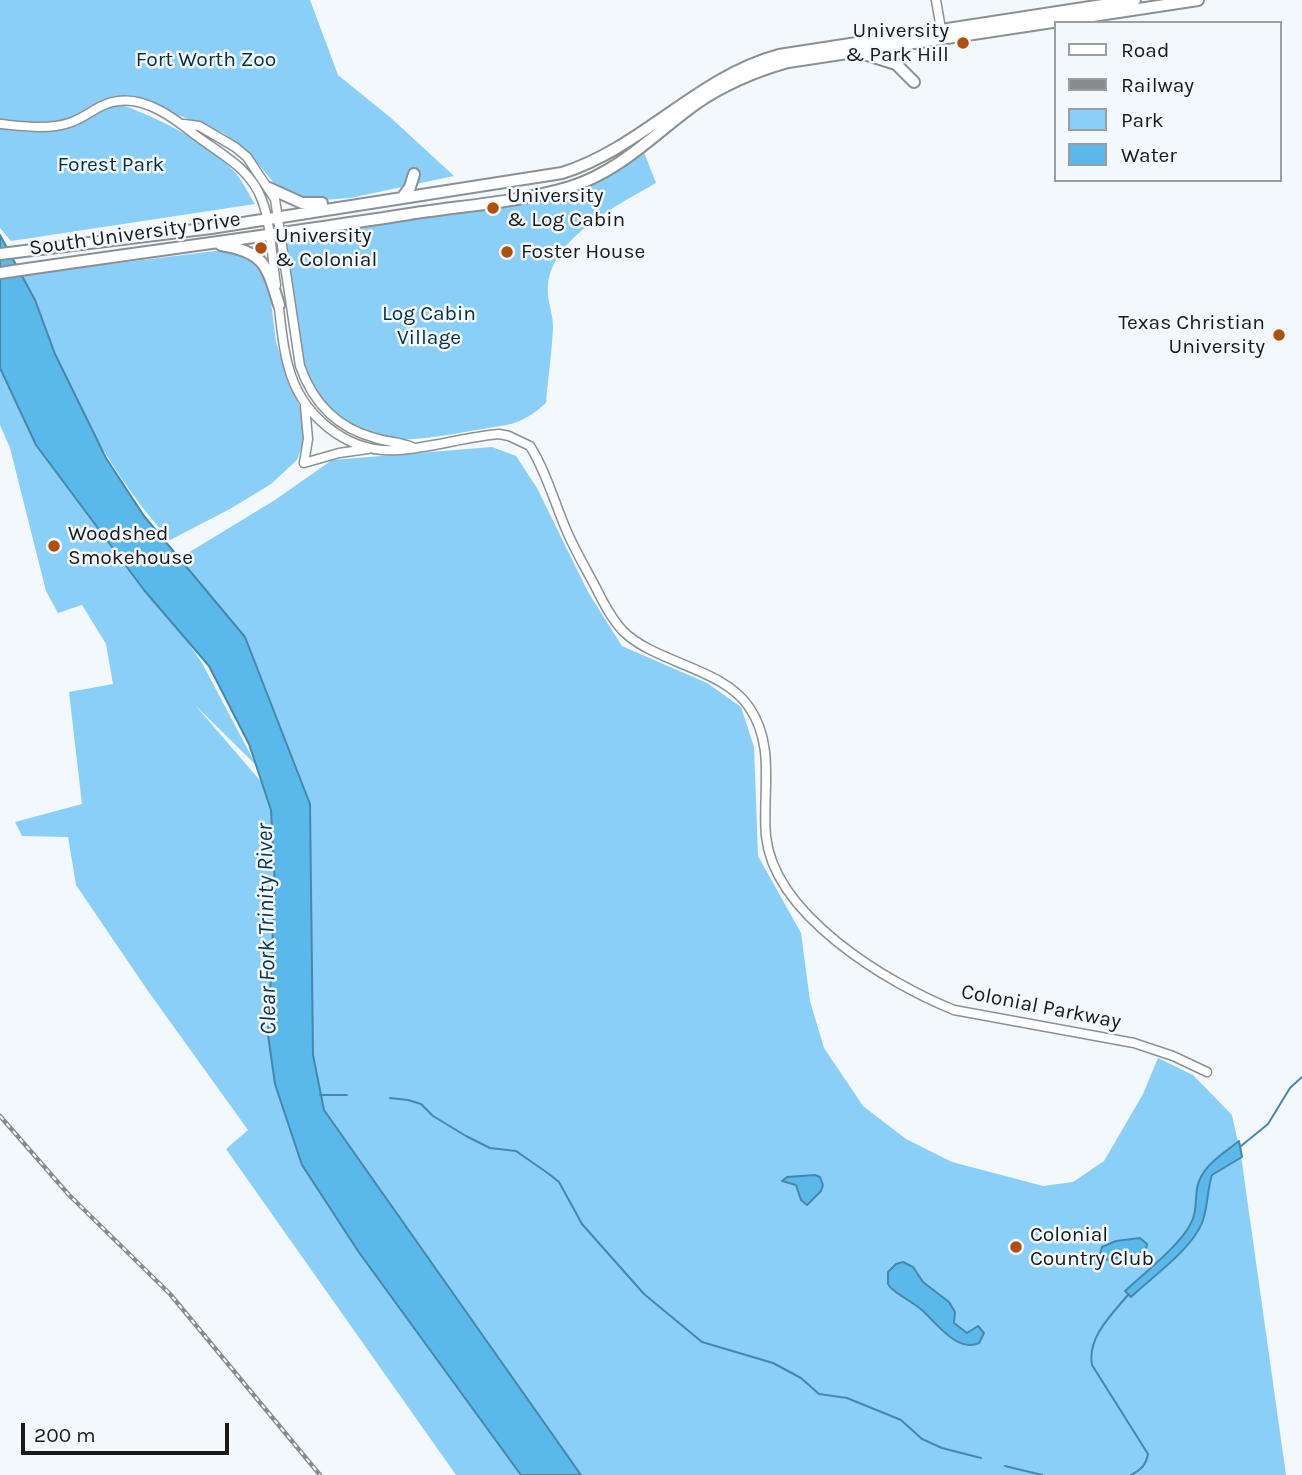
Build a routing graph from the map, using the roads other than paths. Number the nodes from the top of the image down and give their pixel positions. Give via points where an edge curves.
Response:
1 (936, 0) edge
2 (1135, 0) edge
3 (1198, 0) edge
4 (942, 35) junction
5 (858, 53) junction
6 (914, 82) dead end
7 (0, 124) edge
8 (184, 124) junction
9 (414, 174) dead end
10 (269, 188) junction
11 (401, 198) junction
12 (381, 201) junction
13 (278, 217) junction
14 (266, 219) junction
15 (274, 234) junction
16 (208, 243) junction
17 (0, 254) edge
18 (0, 273) edge
19 (279, 305) junction
20 (305, 402) junction
21 (412, 447) junction
22 (375, 449) junction
23 (1207, 1072) dead end

1 - 4 street
2 - 4 main road, South University Drive
3 - 4 main road, South University Drive
4 - 5 main road, South University Drive
4 - 11 main road, South University Drive via 762,60 712,83 639,135 584,166
5 - 6 main road via 896,64
5 - 15 main road, South University Drive via 788,62 741,78 697,103 623,161 567,188
7 - 8 street via 54,127 108,103 128,100
8 - 10 street via 199,126 235,147
8 - 14 street via 243,171 257,190
9 - 11 main road
10 - 12 main road via 302,203
10 - 13 street
11 - 12 main road, South University Drive
12 - 13 main road, South University Drive
13 - 14 main road, South University Drive
13 - 15 street
14 - 15 street
14 - 17 main road, South University Drive
15 - 16 main road, South University Drive
15 - 19 street
15 - 21 street via 300,366 316,400 337,421 360,434
16 - 18 main road, South University Drive
16 - 19 main road via 239,248 256,257 269,272
19 - 20 street via 288,365
20 - 22 street via 329,430
20 - 22 street via 308,439 304,463
21 - 22 street
21 - 23 street, Colonial Parkway via 499,435 530,446 568,535 624,632 738,692 752,710 766,753 770,857 780,881 826,932 885,975 954,1010 1134,1043

